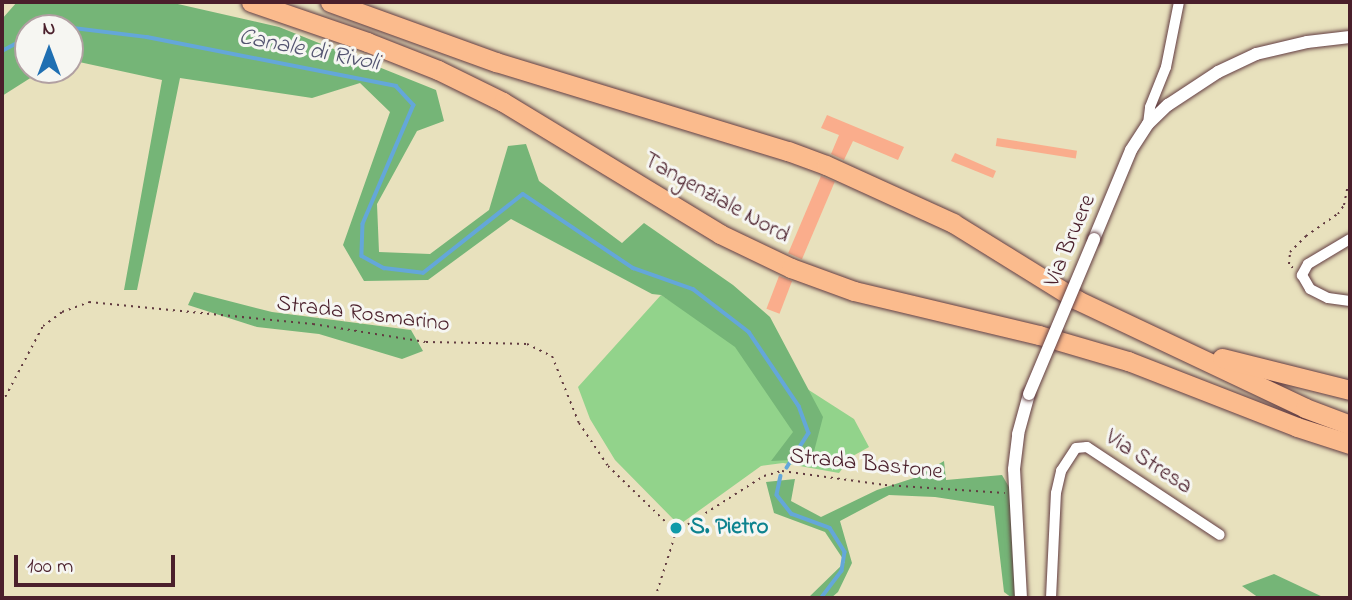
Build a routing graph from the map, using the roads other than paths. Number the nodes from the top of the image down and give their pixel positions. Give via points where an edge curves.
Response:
1 (251, 2) edge
2 (330, 2) edge
3 (1180, 2) edge
4 (1350, 37) edge
5 (1148, 124) junction
6 (1350, 239) edge
7 (1350, 301) edge
8 (1168, 342) junction
9 (1350, 390) edge
10 (1350, 425) edge
11 (1297, 427) junction
12 (1350, 444) edge
13 (1350, 454) edge
14 (1220, 535) dead end
15 (1021, 598) edge
16 (1051, 598) edge

1 - 11 highway, Tangenziale Nord via 438,70 503,102 720,234 783,265 854,291 1128,361
2 - 8 highway via 496,62 826,165 953,223 1077,300
3 - 5 street
4 - 5 street, Via Bruere via 1289,46 1240,61 1188,90
5 - 15 street, Via Bruere, bridge via 1131,150 1029,394 1018,434 1013,494
6 - 7 street via 1308,264 1302,275 1310,289
8 - 9 highway
8 - 10 highway
11 - 12 highway
11 - 13 highway
14 - 16 street, Via Stresa via 1087,447 1076,448 1061,471 1056,493

